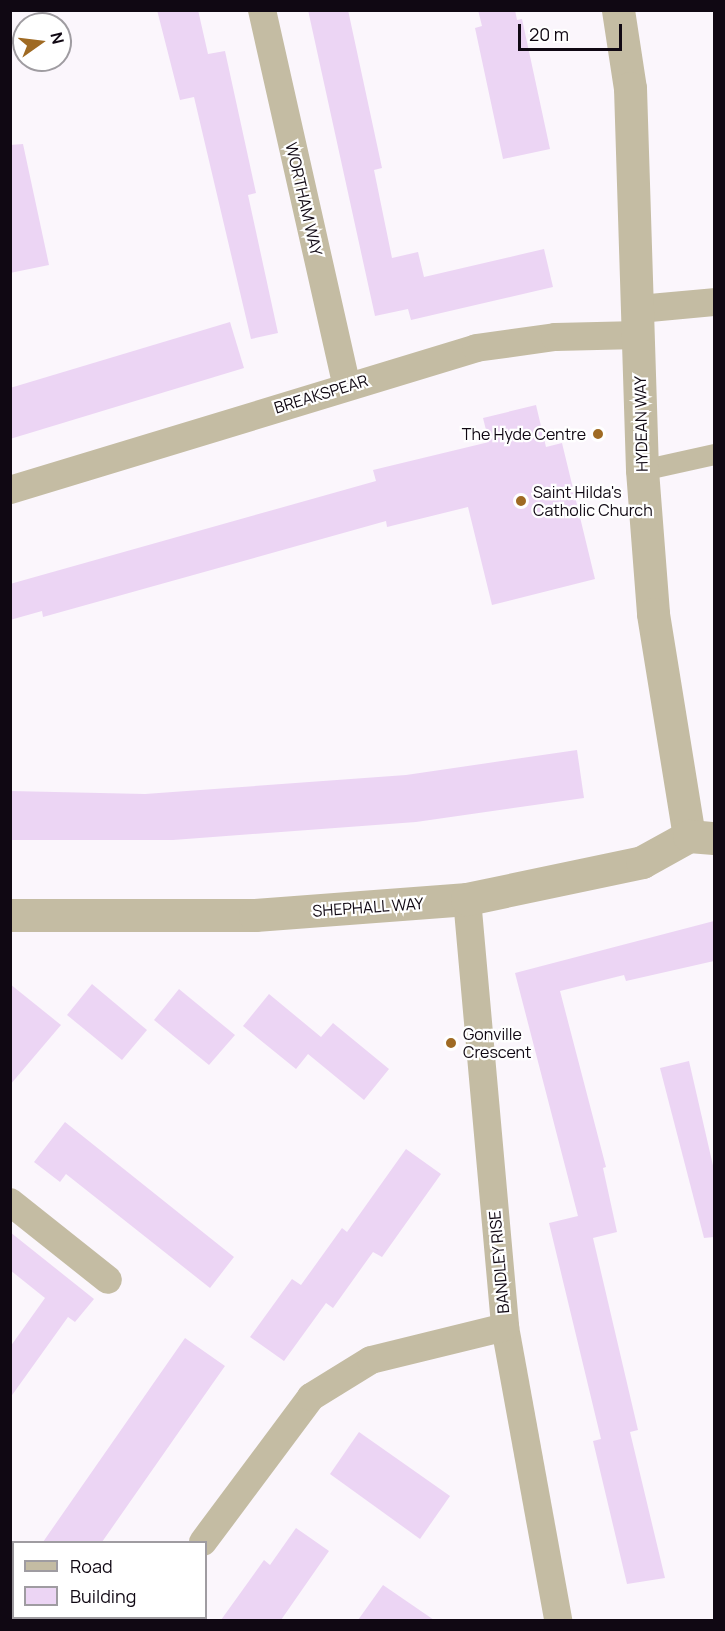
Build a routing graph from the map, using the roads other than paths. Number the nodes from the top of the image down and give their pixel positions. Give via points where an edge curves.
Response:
1 (262, 10) edge
2 (618, 10) edge
3 (714, 302) edge
4 (639, 322) junction
5 (347, 387) junction
6 (714, 454) edge
7 (642, 470) junction
8 (10, 490) edge
9 (702, 837) edge
10 (467, 899) junction
11 (10, 915) edge
12 (10, 1202) edge
13 (108, 1280) dead end
14 (505, 1327) junction
15 (204, 1541) edge
16 (558, 1620) edge

1 - 5 street, WORTHAM WAY
2 - 4 street, HYDEAN WAY via 630,88
3 - 4 street, BREAKSPEAR
4 - 5 street, BREAKSPEAR via 514,341 429,360
4 - 7 street, HYDEAN WAY
5 - 8 street, BREAKSPEAR
6 - 7 street
7 - 9 street, HYDEAN WAY via 660,675
9 - 10 street, SHEPHALL WAY via 642,862
10 - 11 street, SHEPHALL WAY via 255,915
10 - 14 street, BANDLEY RISE
12 - 13 street
14 - 15 street via 371,1360 311,1397
14 - 16 street, BANDLEY RISE

